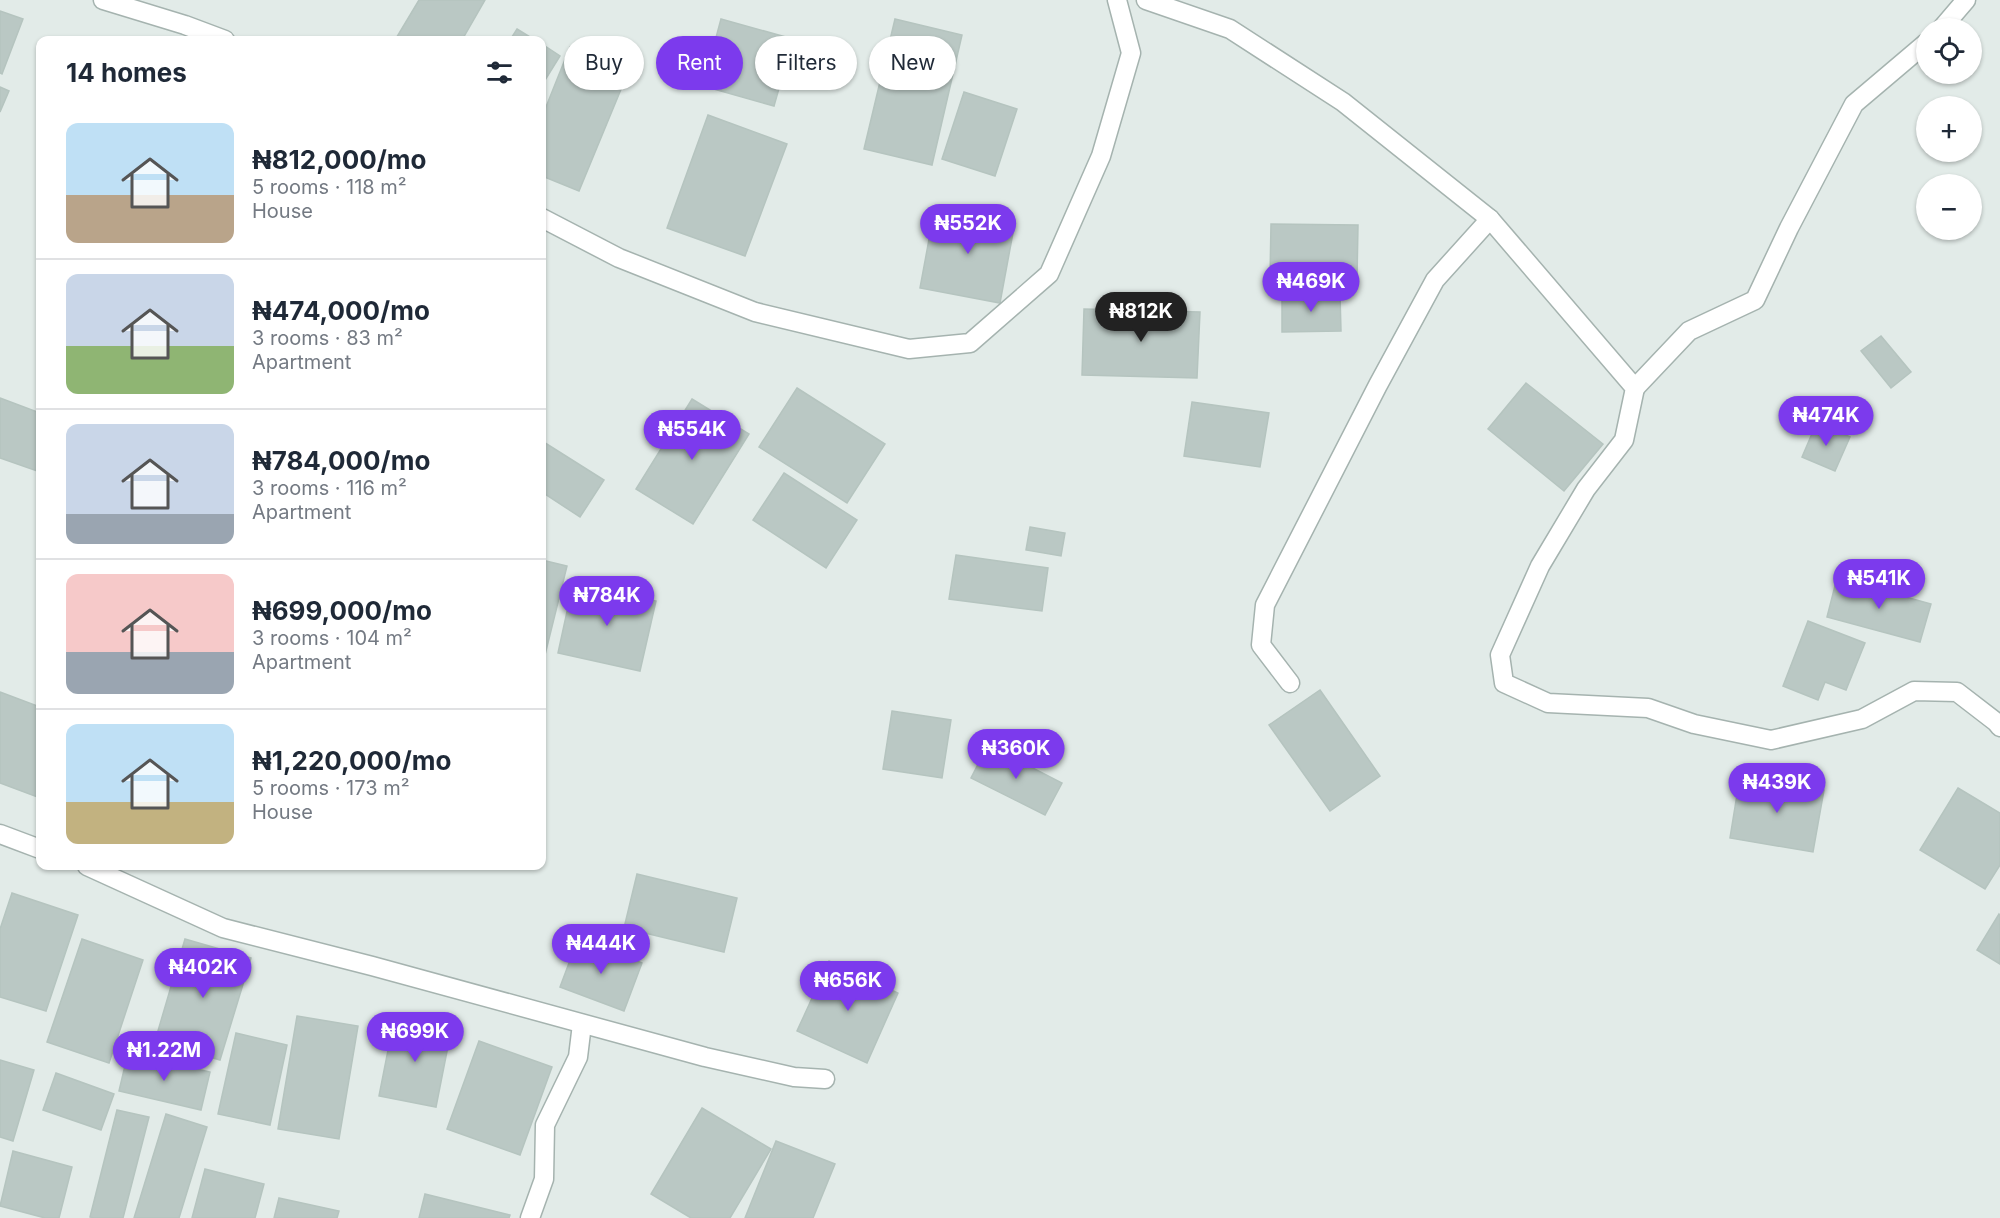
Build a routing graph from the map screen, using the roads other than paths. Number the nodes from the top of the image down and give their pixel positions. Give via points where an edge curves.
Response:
1 (103, 0) edge
2 (1117, 0) edge
3 (1146, 0) edge
4 (1966, 0) edge
5 (1951, 18) edge
6 (214, 36) edge
7 (1916, 51) edge
8 (1490, 219) junction
9 (546, 220) edge
10 (1635, 388) junction
11 (1290, 683) dead end
12 (2000, 727) edge
13 (0, 834) edge
14 (36, 848) edge
15 (96, 870) edge
16 (582, 1024) junction
17 (825, 1079) dead end
18 (530, 1218) edge

1 - 6 street
2 - 9 street via 1131,53 1101,156 1049,274 970,343 909,349 755,312 619,258
3 - 8 street via 1230,29 1343,102
4 - 5 street
7 - 10 street via 1854,104 1755,300 1689,331
8 - 10 street
8 - 11 street via 1435,280 1265,605 1261,645
10 - 12 street via 1624,440 1586,489 1540,566 1500,655 1504,683 1548,703 1648,708 1694,724 1771,740 1862,719 1914,691 1957,692
13 - 14 street
15 - 16 street via 223,928
16 - 17 street via 705,1057 794,1077
16 - 18 street via 578,1057 545,1125 544,1179

